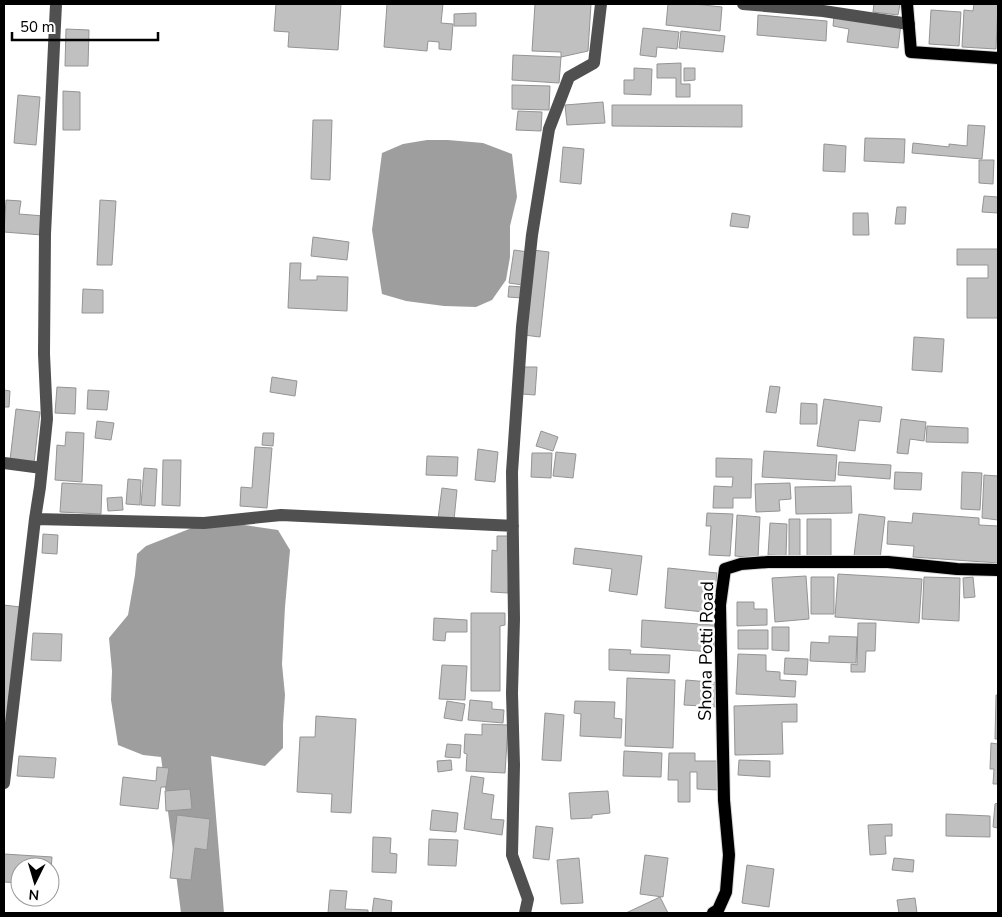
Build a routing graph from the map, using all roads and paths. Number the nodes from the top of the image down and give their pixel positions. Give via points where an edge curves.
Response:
1 (56, 4) edge
2 (601, 4) edge
3 (743, 4) edge
4 (907, 4) edge
5 (909, 24) junction
6 (998, 58) edge
7 (4, 463) edge
8 (42, 468) junction
9 (35, 519) junction
10 (513, 526) junction
11 (998, 570) edge
12 (4, 783) edge
13 (526, 913) edge
14 (713, 913) edge

1 - 8 street via 45,234 47,420
2 - 10 street via 594,63 569,77 549,129 532,235 522,327 512,472
3 - 5 street via 823,11
4 - 5 main road
5 - 6 main road via 911,52
7 - 8 street
8 - 9 street
9 - 10 street via 204,523 282,515
9 - 12 street
10 - 13 street via 512,856 528,899
11 - 14 main road, Shona Potti Road via 880,562 768,562 725,569 720,605 724,800 729,855 726,892 718,910

